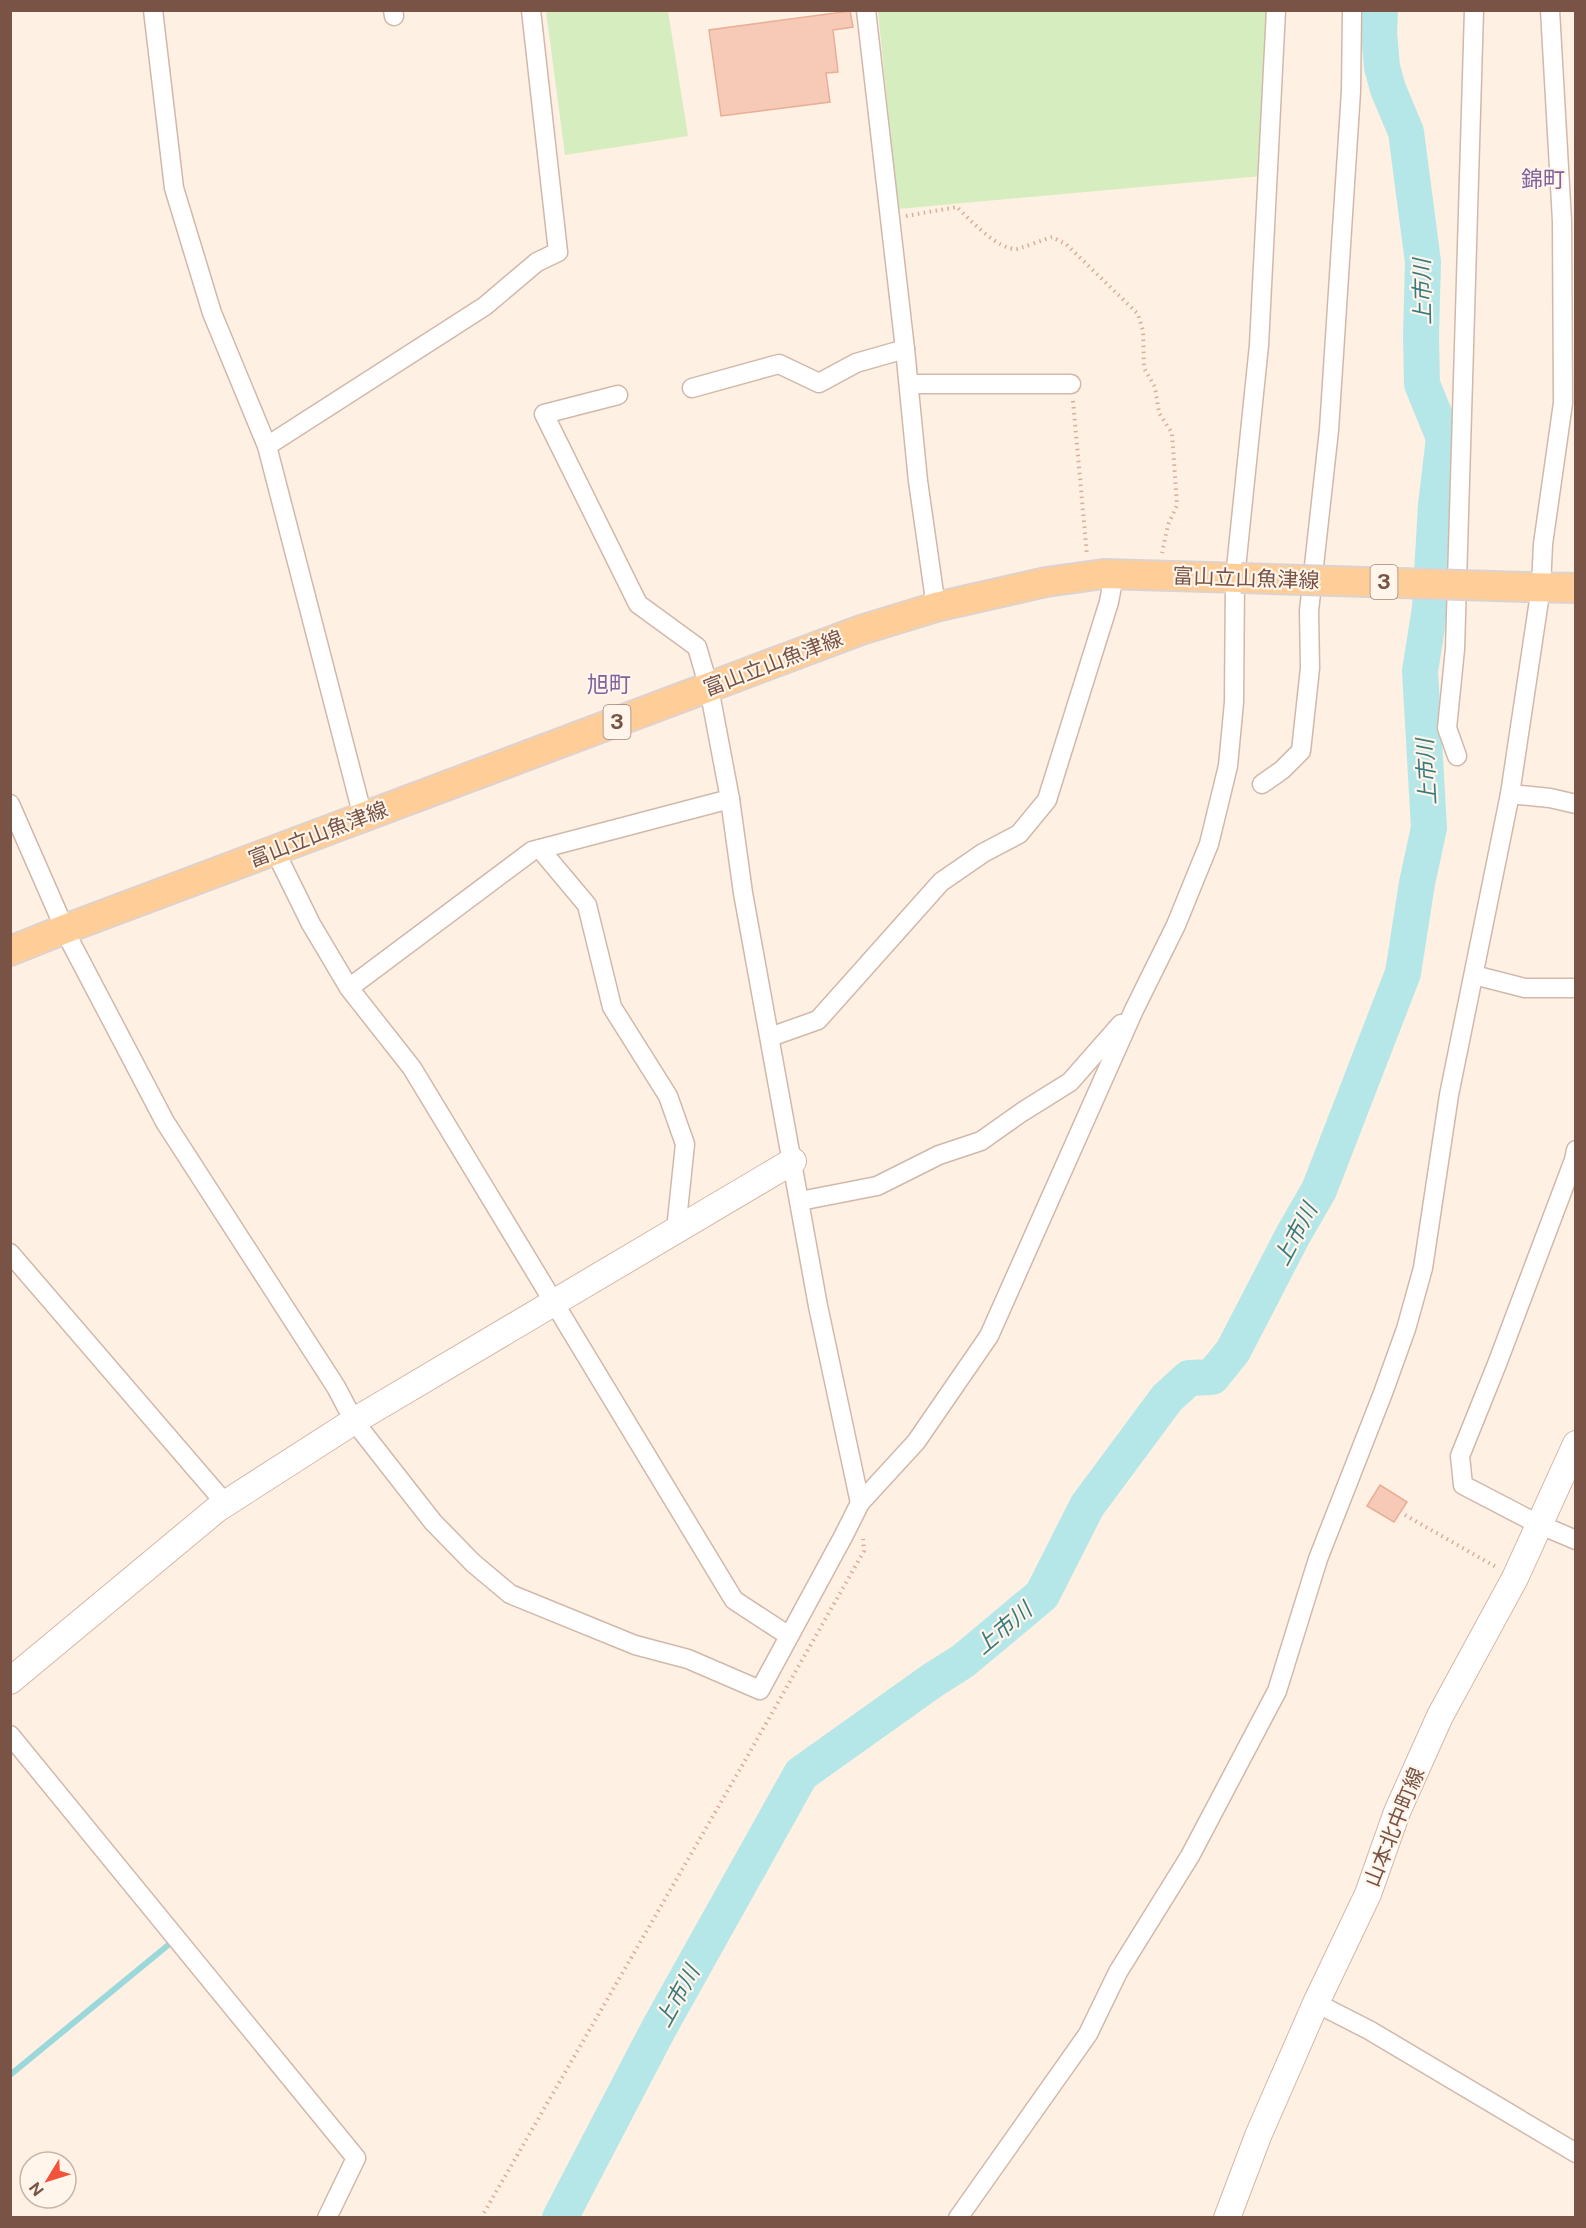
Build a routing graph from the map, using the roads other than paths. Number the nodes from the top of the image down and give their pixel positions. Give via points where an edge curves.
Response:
1 (153, 10) edge
2 (531, 10) edge
3 (866, 10) edge
4 (1276, 10) edge
5 (1352, 10) edge
6 (1474, 10) edge
7 (1550, 10) edge
8 (905, 349) junction
9 (909, 384) junction
10 (1071, 384) road end
11 (692, 387) dead end
12 (618, 395) dead end
13 (267, 446) junction
14 (1102, 576) junction
15 (1238, 578) junction
16 (1534, 586) junction
17 (1575, 588) edge
18 (936, 607) junction
19 (709, 688) junction
20 (1457, 756) dead end
21 (1262, 784) dead end
22 (1510, 794) junction
23 (730, 799) junction
24 (10, 804) edge
25 (1575, 804) edge
26 (363, 817) junction
27 (540, 849) junction
28 (276, 851) junction
29 (65, 929) junction
30 (10, 951) edge
31 (1474, 975) junction
32 (349, 988) junction
33 (1575, 988) edge
34 (1134, 1010) junction
35 (770, 1037) junction
36 (1575, 1150) edge
37 (793, 1161) junction
38 (800, 1201) junction
39 (676, 1230) junction
40 (10, 1253) edge
41 (553, 1303) junction
42 (354, 1422) junction
43 (1575, 1444) edge
44 (225, 1503) junction
45 (860, 1503) junction
46 (1538, 1524) junction
47 (1575, 1540) edge
48 (789, 1636) junction
49 (10, 1681) edge
50 (10, 1735) edge
51 (1316, 2003) junction
52 (1575, 2153) edge
53 (327, 2217) edge
54 (957, 2217) edge
55 (1227, 2217) edge

1 - 13 street via 174,188 212,313
2 - 13 street via 558,252 537,262 485,306
3 - 8 street
4 - 15 street via 1259,345
5 - 21 street via 1351,91 1329,430 1309,611 1310,668 1301,751
6 - 20 street via 1456,626 1447,728
7 - 16 street via 1562,221 1563,403
8 - 9 street
8 - 11 street via 856,363 819,383 779,364
9 - 10 street
9 - 18 street
12 - 19 street via 544,414 638,604 698,647
13 - 26 street
14 - 15 main road, 富山立山魚津線 / 3
14 - 18 main road, 富山立山魚津線 / 3 via 1046,582
14 - 35 street via 1109,602 1047,800 1019,834 941,882 818,1020
15 - 16 main road, 富山立山魚津線 / 3, bridge
15 - 34 street via 1228,766 1209,844 1176,925
16 - 17 main road, 富山立山魚津線 / 3
16 - 22 street
18 - 19 main road, 富山立山魚津線 / 3 via 861,630
19 - 23 street
19 - 26 main road, 富山立山魚津線 / 3
22 - 25 street
22 - 31 street
23 - 27 street
23 - 35 street
24 - 29 street
26 - 28 main road, 富山立山魚津線 / 3
27 - 32 street via 532,851
27 - 39 street via 587,905 612,1007 668,1096 685,1144
28 - 29 main road, 富山立山魚津線 / 3
28 - 32 street via 311,924
29 - 30 main road, 富山立山魚津線 / 3
29 - 42 street via 165,1122 336,1387
31 - 33 street via 1525,988
31 - 54 street via 1449,1095 1423,1268 1383,1393 1318,1559 1277,1691 1190,1856 1118,1972 1088,2034
32 - 41 street via 411,1068
34 - 38 street via 1070,1082 981,1141 939,1155 877,1186
34 - 45 street via 989,1336 916,1442
35 - 37 street
36 - 46 street via 1460,1455 1463,1485
37 - 38 street
37 - 39 street
38 - 45 street
39 - 41 street
40 - 44 street
41 - 42 street
41 - 48 street via 734,1600
42 - 44 street
42 - 48 street via 433,1522 510,1594 635,1645 688,1659 760,1690
43 - 46 street, 山本北中町線
44 - 49 street
45 - 48 street
46 - 47 street
46 - 51 street, 山本北中町線 via 1515,1578 1440,1716 1397,1812 1368,1894
50 - 53 street via 356,2158
51 - 52 street via 1369,2030
51 - 55 street, 山本北中町線

